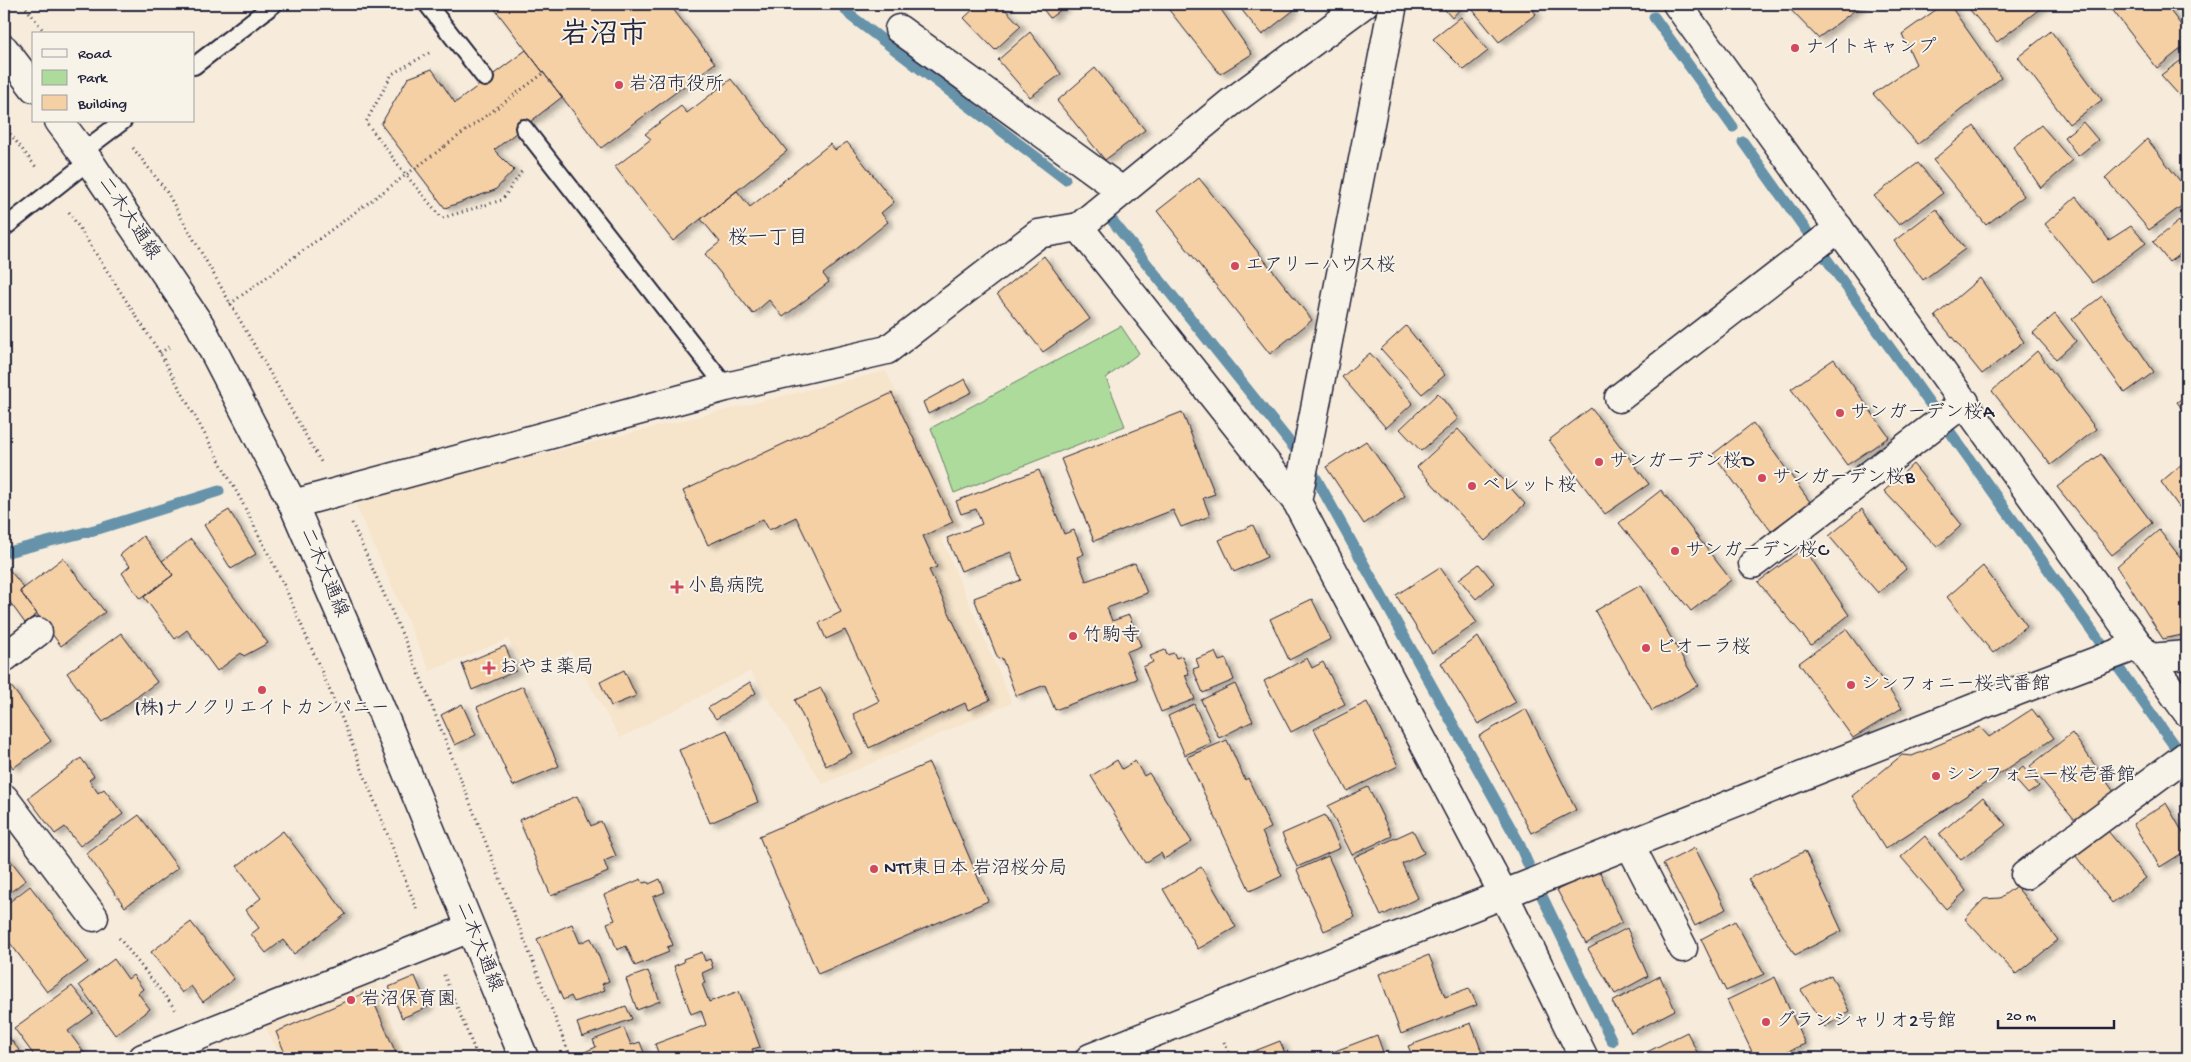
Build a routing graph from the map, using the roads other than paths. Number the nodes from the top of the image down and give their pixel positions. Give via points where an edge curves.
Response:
1 (274, 4) edge
2 (427, 4) edge
3 (1364, 4) edge
4 (1393, 4) edge
5 (1678, 4) edge
6 (899, 28) dead end
7 (4, 49) edge
8 (195, 65) edge
9 (485, 78) dead end
10 (32, 85) edge
11 (60, 122) edge
12 (122, 122) edge
13 (524, 128) dead end
14 (86, 156) junction
15 (1122, 191) junction
16 (1079, 227) junction
17 (4, 228) edge
18 (1824, 239) junction
19 (726, 387) junction
20 (1618, 398) dead end
21 (1949, 414) junction
22 (1296, 502) junction
23 (294, 504) junction
24 (1753, 564) dead end
25 (38, 632) dead end
26 (2126, 654) junction
27 (2187, 655) edge
28 (4, 658) edge
29 (2187, 712) edge
30 (2181, 760) edge
31 (4, 798) edge
32 (1630, 845) junction
33 (2025, 875) dead end
34 (1504, 895) junction
35 (94, 917) dead end
36 (470, 928) junction
37 (1683, 948) dead end
38 (143, 1058) edge
39 (524, 1058) edge
40 (1090, 1058) edge
41 (1584, 1058) edge

1 - 8 lane
2 - 9 lane
3 - 15 street via 1230,104
4 - 22 street
5 - 18 street
6 - 15 street
7 - 10 street
11 - 14 street, 二木大通線
12 - 14 lane
13 - 19 lane
14 - 17 lane via 53,189
14 - 23 street, 二木大通線 via 200,325
15 - 16 street
16 - 19 street via 1038,234 887,350
16 - 22 street
18 - 20 street
18 - 21 street
19 - 23 street
21 - 24 street
21 - 26 street
22 - 34 street
23 - 36 street, 二木大通線
25 - 28 street
26 - 27 street
26 - 29 street
26 - 32 street
30 - 33 street
31 - 35 street
32 - 34 street
32 - 37 street
34 - 40 street
34 - 41 street
36 - 38 street
36 - 39 street, 二木大通線

